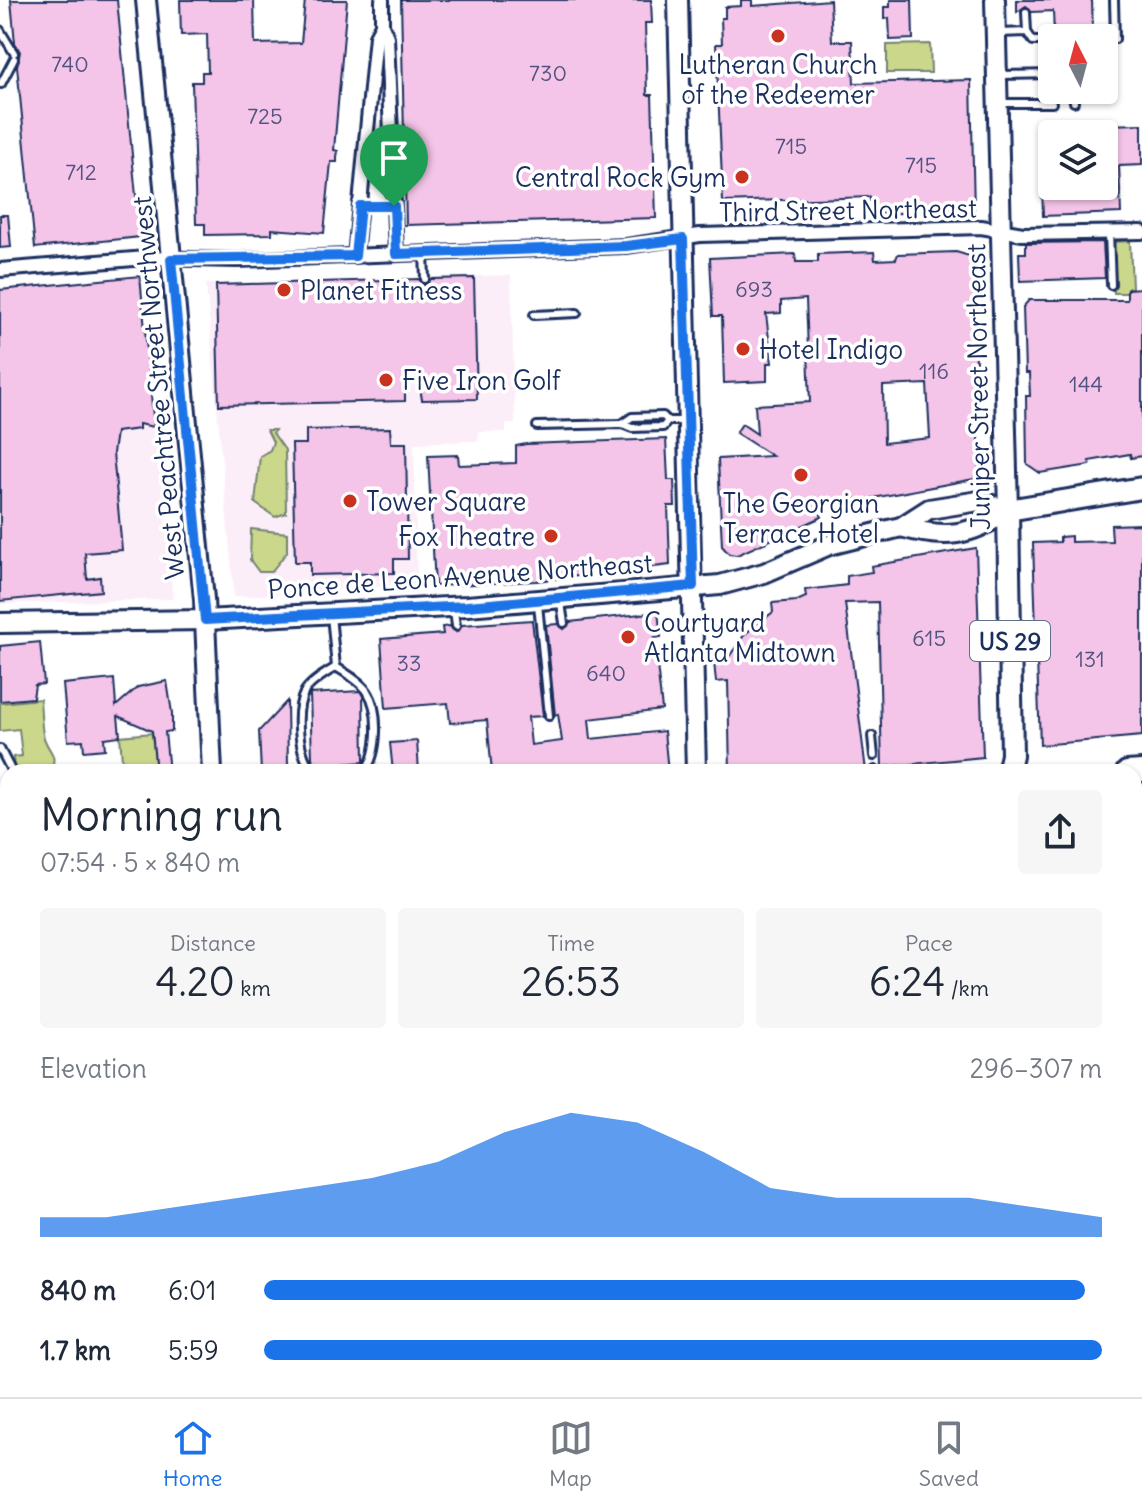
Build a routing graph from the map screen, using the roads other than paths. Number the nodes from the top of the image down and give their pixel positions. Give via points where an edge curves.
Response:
1 (146, 0) edge
2 (382, 0) edge
3 (678, 0) edge
4 (995, 0) edge
5 (1114, 0) edge
6 (1026, 12) dead end
7 (1115, 24) edge
8 (382, 25) junction
9 (0, 30) edge
10 (1027, 32) junction
11 (996, 33) junction
12 (1038, 41) edge
13 (1038, 74) edge
14 (997, 75) junction
15 (1, 84) edge
16 (997, 103) junction
17 (1038, 103) edge
18 (360, 206) junction
19 (394, 206) junction
20 (1001, 232) junction
21 (1109, 232) junction
22 (1142, 232) edge
23 (683, 239) junction
24 (424, 253) junction
25 (396, 254) junction
26 (355, 256) junction
27 (171, 259) junction
28 (0, 270) edge
29 (425, 279) dead end
30 (1111, 285) dead end
31 (577, 313) dead end
32 (534, 315) dead end
33 (689, 421) junction
34 (537, 426) dead end
35 (1142, 488) edge
36 (1008, 510) junction
37 (901, 527) junction
38 (693, 586) junction
39 (561, 598) junction
40 (537, 600) junction
41 (454, 607) junction
42 (331, 613) junction
43 (205, 620) junction
44 (0, 623) edge
45 (564, 623) dead end
46 (456, 626) dead end
47 (336, 667) junction
48 (549, 716) dead end
49 (872, 736) dead end
50 (874, 756) dead end
51 (212, 764) edge
52 (309, 764) edge
53 (368, 764) edge
54 (696, 764) edge
55 (1010, 764) edge

1 - 27 main road, West Peachtree Street Northwest
2 - 8 street
3 - 23 main road
4 - 11 main road, Juniper Street Northeast
5 - 7 lane
6 - 10 lane
8 - 18 street via 376,36
8 - 19 street via 387,37
9 - 15 lane via 14,56
10 - 11 lane
10 - 12 lane
11 - 14 main road, Juniper Street Northeast
13 - 14 lane
14 - 16 main road, Juniper Street Northeast
16 - 17 lane
16 - 20 main road, Juniper Street Northeast
18 - 19 lane
18 - 26 street
19 - 25 street
20 - 21 street, Third Street Northeast
20 - 23 street, Third Street Northeast via 981,227
20 - 36 main road, Juniper Street Northeast
21 - 22 street, Third Street Northeast
21 - 30 lane
23 - 24 street, Third Street Northeast
23 - 33 main road
24 - 25 street, Third Street Northeast
24 - 29 lane
25 - 26 street, Third Street Northeast
26 - 27 street, Third Street Northeast
27 - 28 street, Third Street Northeast
27 - 43 main road, West Peachtree Street Northwest
31 - 32 lane
33 - 34 lane via 668,421 663,427
33 - 38 main road
35 - 36 main road, Ponce de Leon Avenue Northeast
36 - 37 main road, Ponce de Leon Avenue Northeast via 979,501 941,507
36 - 37 main road, Ponce de Leon Avenue Northeast via 983,528 934,536
36 - 55 main road, Juniper Street Northeast / US 29
37 - 38 main road, Ponce de Leon Avenue Northeast via 829,545 740,582
38 - 39 main road, Ponce de Leon Avenue Northeast
38 - 54 main road
39 - 40 main road, Ponce de Leon Avenue Northeast
39 - 45 lane
40 - 41 main road, Ponce de Leon Avenue Northeast
40 - 48 lane
41 - 42 main road, Ponce de Leon Avenue Northeast
41 - 46 lane
42 - 43 main road, Ponce de Leon Avenue Northeast
42 - 47 lane
43 - 44 main road, Ponce de Leon Avenue Northeast
43 - 51 main road, West Peachtree Street Northwest
47 - 52 lane via 305,691 302,751
47 - 53 lane via 366,689 372,701 375,748
49 - 50 lane

